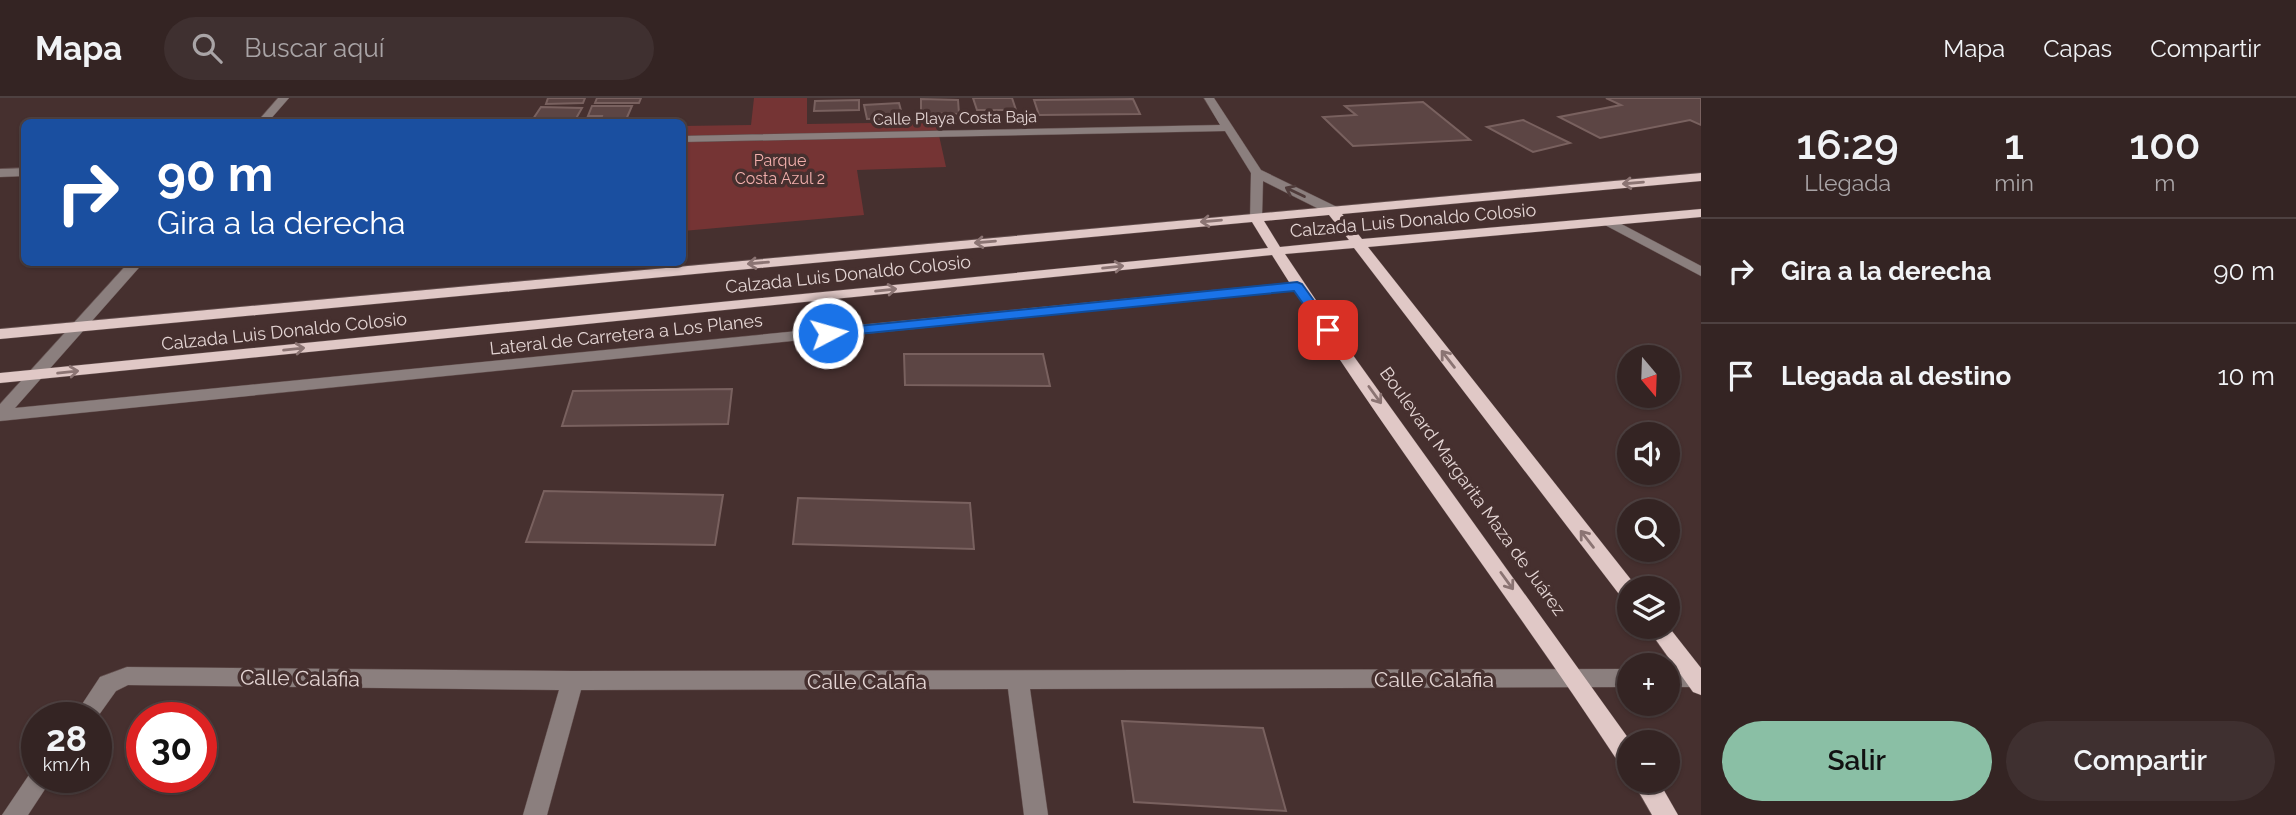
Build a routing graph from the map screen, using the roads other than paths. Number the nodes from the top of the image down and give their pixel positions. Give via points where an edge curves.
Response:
1 (284, 98) edge
2 (1209, 98) edge
3 (265, 119) edge
4 (1228, 128) junction
5 (686, 139) edge
6 (21, 172) edge
7 (0, 173) edge
8 (1257, 173) junction
9 (1701, 177) edge
10 (1332, 210) junction
11 (1701, 213) edge
12 (1255, 217) junction
13 (1610, 222) junction
14 (1360, 245) junction
15 (1276, 251) junction
16 (134, 266) edge
17 (1701, 272) edge
18 (1297, 286) junction
19 (81, 326) junction
20 (0, 334) edge
21 (37, 374) junction
22 (0, 378) edge
23 (0, 415) edge
24 (1617, 577) edge
25 (1666, 639) edge
26 (1577, 678) junction
27 (1617, 678) edge
28 (1680, 680) edge
29 (573, 681) junction
30 (1018, 681) junction
31 (1699, 682) edge
32 (95, 702) edge
33 (1617, 740) edge
34 (30, 793) edge
35 (1652, 793) edge
36 (14, 815) edge
37 (535, 815) edge
38 (1036, 815) edge
39 (1666, 815) edge

1 - 3 street
2 - 4 street
4 - 5 street, Calle Playa Costa Baja
4 - 8 street
6 - 7 street
10 -> 8 street
8 - 12 street
9 -> 10 main road, Calzada Luis Donaldo Colosio
10 - 12 main road, Calzada Luis Donaldo Colosio
10 - 14 main road
11 - 13 main road, Calzada Luis Donaldo Colosio
12 - 15 main road, Boulevard Margarita Maza de Juárez
12 -> 19 main road, Calzada Luis Donaldo Colosio
13 - 14 main road, Calzada Luis Donaldo Colosio
13 - 17 street
14 - 15 main road, Calzada Luis Donaldo Colosio
24 -> 14 main road
15 - 18 main road, Boulevard Margarita Maza de Juárez
21 -> 15 main road, Calzada Luis Donaldo Colosio
16 - 19 street
18 - 23 street, Lateral de Carretera a Los Planes
18 -> 26 main road, Boulevard Margarita Maza de Juárez
19 - 20 main road, Calzada Luis Donaldo Colosio
19 - 21 street
21 - 22 main road, Calzada Luis Donaldo Colosio
21 - 23 street
25 - 31 main road
26 - 27 street, Calle Calafia
26 - 30 street, Calle Calafia
26 - 33 main road, Boulevard Margarita Maza de Juárez
28 - 31 street
29 - 30 street, Calle Calafia
29 - 32 street, Calle Calafia via 127,676 108,684
29 - 37 street
30 - 38 street
34 - 36 street
35 - 39 main road

